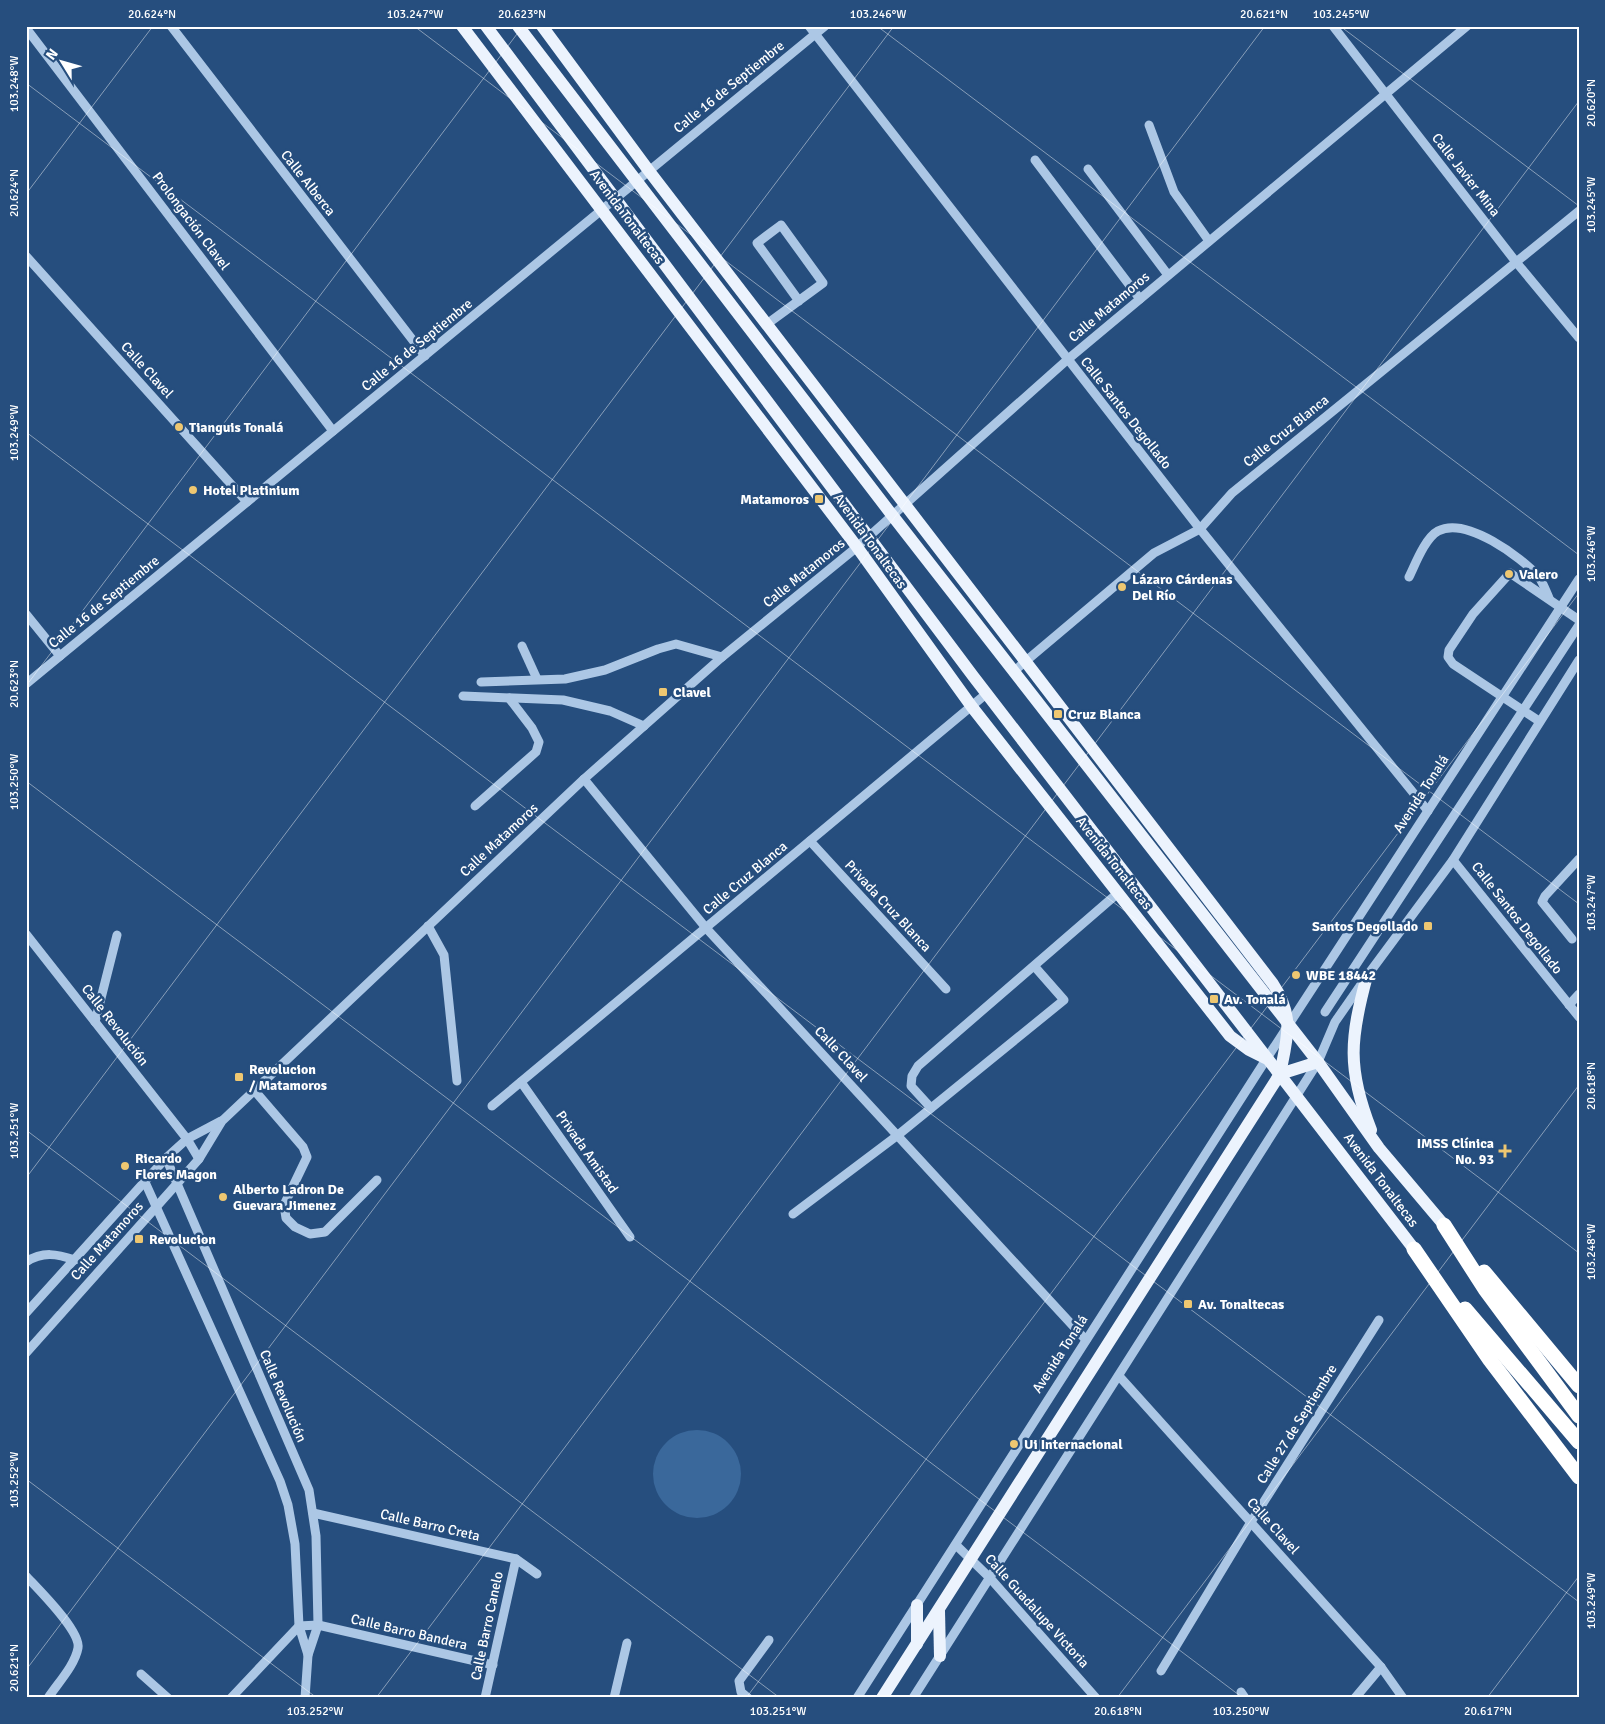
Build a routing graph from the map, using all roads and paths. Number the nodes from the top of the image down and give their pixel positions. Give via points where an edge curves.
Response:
1 (171, 26) edge
2 (462, 26) edge
3 (486, 26) edge
4 (518, 26) edge
5 (542, 26) edge
6 (809, 26) edge
7 (825, 26) edge
8 (1333, 26) edge
9 (1467, 26) edge
10 (26, 28) edge
11 (815, 34) junction
12 (1385, 93) junction
13 (1149, 125) dead end
14 (1035, 160) dead end
15 (1088, 169) dead end
16 (649, 171) junction
17 (636, 182) junction
18 (614, 200) junction
19 (603, 210) junction
20 (1579, 211) edge
21 (1209, 241) junction
22 (26, 256) edge
23 (1516, 262) junction
24 (1168, 276) junction
25 (1140, 299) junction
26 (799, 301) junction
27 (767, 324) junction
28 (1579, 338) edge
29 (424, 356) junction
30 (1067, 360) junction
31 (333, 431) junction
32 (247, 502) junction
33 (904, 503) junction
34 (892, 515) junction
35 (1200, 529) junction
36 (868, 536) junction
37 (857, 547) junction
38 (1409, 577) dead end
39 (1579, 579) edge
40 (1550, 600) junction
41 (1560, 608) junction
42 (26, 614) edge
43 (1579, 620) edge
44 (1579, 625) edge
45 (522, 646) dead end
46 (60, 656) junction
47 (722, 657) junction
48 (1027, 660) junction
49 (1578, 663) edge
50 (1013, 672) junction
51 (537, 679) junction
52 (481, 682) dead end
53 (26, 684) edge
54 (986, 694) junction
55 (463, 696) dead end
56 (1502, 696) junction
57 (510, 698) junction
58 (972, 707) junction
59 (1522, 709) junction
60 (1539, 721) junction
61 (644, 726) junction
62 (584, 779) junction
63 (475, 806) dead end
64 (1428, 811) junction
65 (810, 841) junction
66 (1453, 860) junction
67 (1579, 860) edge
68 (1118, 893) junction
69 (428, 926) junction
70 (706, 928) junction
71 (26, 934) edge
72 (118, 935) dead end
73 (1572, 939) dead end
74 (1035, 967) junction
75 (1367, 976) junction
76 (946, 989) dead end
77 (1579, 994) edge
78 (1569, 1006) junction
79 (1325, 1012) dead end
80 (1579, 1018) edge
81 (95, 1022) junction
82 (1289, 1026) junction
83 (1267, 1058) junction
84 (1318, 1062) junction
85 (1280, 1074) junction
86 (458, 1081) dead end
87 (521, 1082) junction
88 (254, 1090) junction
89 (1297, 1095) junction
90 (492, 1106) dead end
91 (931, 1108) junction
92 (222, 1121) junction
93 (898, 1135) junction
94 (187, 1139) junction
95 (1378, 1148) junction
96 (166, 1158) junction
97 (199, 1159) junction
98 (377, 1180) dead end
99 (145, 1182) junction
100 (177, 1183) junction
101 (157, 1206) junction
102 (793, 1214) dead end
103 (1444, 1225) junction
104 (630, 1237) dead end
105 (1414, 1249) junction
106 (75, 1260) junction
107 (26, 1262) edge
108 (26, 1312) edge
109 (1379, 1320) dead end
110 (1086, 1340) junction
111 (26, 1353) edge
112 (1119, 1376) junction
113 (1579, 1386) edge
114 (1579, 1416) edge
115 (1579, 1442) edge
116 (1579, 1478) edge
117 (314, 1513) junction
118 (1251, 1522) junction
119 (956, 1545) junction
120 (516, 1559) junction
121 (972, 1560) junction
122 (537, 1574) dead end
123 (26, 1576) edge
124 (990, 1578) junction
125 (916, 1605) junction
126 (939, 1610) junction
127 (318, 1625) junction
128 (299, 1626) junction
129 (769, 1640) dead end
130 (627, 1643) dead end
131 (917, 1644) junction
132 (308, 1655) junction
133 (940, 1656) junction
134 (493, 1665) junction
135 (1381, 1667) junction
136 (1161, 1671) dead end
137 (141, 1674) dead end
138 (48, 1698) edge
139 (168, 1698) edge
140 (231, 1698) edge
141 (306, 1698) edge
142 (485, 1698) edge
143 (614, 1698) edge
144 (748, 1698) edge
145 (857, 1698) edge
146 (882, 1698) edge
147 (913, 1698) edge
148 (1096, 1698) edge
149 (1355, 1698) edge
150 (1403, 1698) edge

1 - 29 street, Calle Alberca
2 - 19 main road, Avenida Tonaltecas
3 - 18 main road, Avenida Tonaltecas
4 - 17 main road, Avenida Tonaltecas
5 - 16 main road, Avenida Tonaltecas
6 - 11 street, Calle Santos Degollado
7 - 11 street, Calle 16 de Septiembre
8 - 12 street, Calle Javier Mina
9 - 12 street, Calle Matamoros
10 - 31 street, Prolongación Clavel
11 - 16 street, Calle 16 de Septiembre
11 - 30 street, Calle Santos Degollado
12 - 21 street, Calle Matamoros
12 - 23 street, Calle Javier Mina
13 - 21 street via 1174,192
14 - 25 street
15 - 24 street
16 - 17 street, Calle 16 de Septiembre
16 - 27 main road, Avenida Tonaltecas
17 - 18 street, Calle 16 de Septiembre
17 - 34 main road, Avenida Tonaltecas
18 - 19 street, Calle 16 de Septiembre
18 - 36 main road, Avenida Tonaltecas
19 - 29 street, Calle 16 de Septiembre
19 - 37 main road, Avenida Tonaltecas
20 - 23 street, Calle Cruz Blanca
21 - 24 street, Calle Matamoros
22 - 32 street, Calle Clavel
23 - 28 street, Calle Javier Mina
23 - 35 street, Calle Cruz Blanca via 1232,493
24 - 25 street, Calle Matamoros
25 - 30 street, Calle Matamoros
26 - 26 street via 823,283 781,225 757,243
26 - 27 street
27 - 33 main road, Avenida Tonaltecas
29 - 31 street, Calle 16 de Septiembre
30 - 33 street, Calle Matamoros
30 - 35 street, Calle Santos Degollado
31 - 32 street, Calle 16 de Septiembre
32 - 46 street, Calle 16 de Septiembre
33 - 34 street, Calle Matamoros
33 - 48 main road, Avenida Tonaltecas
34 - 36 street, Calle Matamoros
34 - 50 main road, Avenida Tonaltecas
35 - 48 street, Calle Cruz Blanca via 1154,553
35 - 64 street, Calle Santos Degollado
36 - 37 street, Calle Matamoros
36 - 54 main road, Avenida Tonaltecas
37 - 47 street, Calle Matamoros
37 - 58 main road, Avenida Tonaltecas
38 - 40 street via 1423,548 1437,532 1456,527 1490,540 1520,559 1540,579
39 - 41 street, Avenida Tonalá
40 - 41 street
40 - 56 street via 1510,573 1473,614 1449,650 1448,657 1453,664
41 - 43 street
41 - 56 street, Avenida Tonalá
42 - 46 street
44 - 59 street
45 - 51 street
46 - 53 street, Calle 16 de Septiembre
47 - 51 street via 676,644 605,670 565,679
47 - 61 street, Calle Matamoros
48 - 50 street, Calle Cruz Blanca
48 - 82 main road, Avenida Tonaltecas via 1273,984 1284,1004
49 - 60 street
50 - 82 main road, Avenida Tonaltecas
51 - 52 street
54 - 58 street, Calle Cruz Blanca
54 - 83 main road, Avenida Tonaltecas
55 - 57 street
56 - 59 street
56 - 64 street, Avenida Tonalá
57 - 61 street via 563,700 590,705
57 - 63 street via 536,735 539,742 536,752
58 - 65 street, Calle Cruz Blanca
58 - 68 main road, Avenida Tonaltecas
59 - 60 street
59 - 79 street
60 - 66 street
61 - 62 street, Calle Matamoros
62 - 69 street, Calle Matamoros
62 - 70 street, Calle Clavel
64 - 82 street, Avenida Tonalá
65 - 70 street, Calle Cruz Blanca
65 - 76 street, Privada Cruz Blanca
66 - 75 street
66 - 78 street, Calle Santos Degollado
67 - 73 street via 1542,902
68 - 74 street
68 - 83 main road, Avenida Tonaltecas via 1230,1036
69 - 86 street via 444,955
69 - 88 street, Calle Matamoros
70 - 87 street, Calle Cruz Blanca
70 - 93 street, Calle Clavel
71 - 81 street, Calle Revolución
72 - 81 street
74 - 91 street via 918,1066 911,1086
74 - 91 street via 1064,1000
75 - 84 street via 1335,1022
75 - 95 main road via 1354,1025 1353,1062 1361,1103
77 - 78 street
78 - 80 street, Calle Santos Degollado
81 - 94 street, Calle Revolución
82 - 83 street, Avenida Tonalá
82 - 84 main road, Avenida Tonaltecas
82 - 85 main road, Avenida Tonalá
83 - 85 main road, Avenida Tonaltecas
83 - 110 street, Avenida Tonalá
84 - 85 main road
84 - 89 street
84 - 95 main road, Avenida Tonaltecas
85 - 89 main road, Avenida Tonaltecas
85 - 121 main road, Avenida Tonalá
87 - 90 street
87 - 104 street, Privada Amistad
88 - 92 street, Calle Matamoros
88 - 98 street via 304,1147 307,1157 284,1205 286,1218 295,1227 310,1234 325,1232
89 - 105 main road, Avenida Tonaltecas
89 - 112 street
91 - 93 street
92 - 94 street, Calle Matamoros
92 - 97 street, Calle Matamoros
93 - 102 street
93 - 110 street, Calle Clavel
94 - 96 street, Calle Matamoros
94 - 97 street, Calle Revolución
95 - 103 main road, Avenida Tonaltecas
96 - 99 street, Calle Matamoros
96 - 100 street, Calle Revolución
97 - 100 street, Calle Matamoros
99 - 101 street, Calle Revolución
99 - 106 street, Calle Matamoros
100 - 101 street, Calle Matamoros
100 - 117 street, Calle Revolución via 309,1490
101 - 111 street, Calle Matamoros
101 - 128 street, Calle Revolución via 282,1489 295,1544
103 - 113 highway
103 - 114 highway via 1485,1289
105 - 115 highway
105 - 116 highway via 1490,1360
106 - 107 street via 56,1253
106 - 108 street, Calle Matamoros
109 - 118 street, Calle 27 de Septiembre
110 - 119 street, Avenida Tonalá
112 - 118 street, Calle Clavel
112 - 124 street
117 - 120 street, Calle Barro Creta
117 - 127 street, Calle Revolución
118 - 135 street, Calle Clavel
118 - 136 street, Calle 27 de Septiembre
119 - 121 street, Calle Guadalupe Victoria
119 - 125 street, Avenida Tonalá
120 - 122 street, Calle Barro Creta
120 - 134 street, Calle Barro Canelo
121 - 124 street, Calle Guadalupe Victoria
121 - 126 main road, Avenida Tonalá
123 - 138 street via 72,1629 79,1645 75,1658
124 - 133 street
124 - 148 street, Calle Guadalupe Victoria
125 - 131 main road
125 - 145 street, Avenida Tonalá
126 - 131 main road, Avenida Tonalá
126 - 133 main road
127 - 128 street, Calle Barro Bandera
127 - 132 street, Calle Revolución
127 - 134 street, Calle Barro Bandera
128 - 132 street, Calle Revolución
128 - 140 street
129 - 144 street via 740,1680 741,1692
130 - 143 street
131 - 146 main road, Avenida Tonalá
132 - 141 street, Calle Revolución
133 - 147 street
134 - 142 street, Calle Barro Canelo
135 - 149 street
135 - 150 street, Calle Clavel
137 - 139 street

